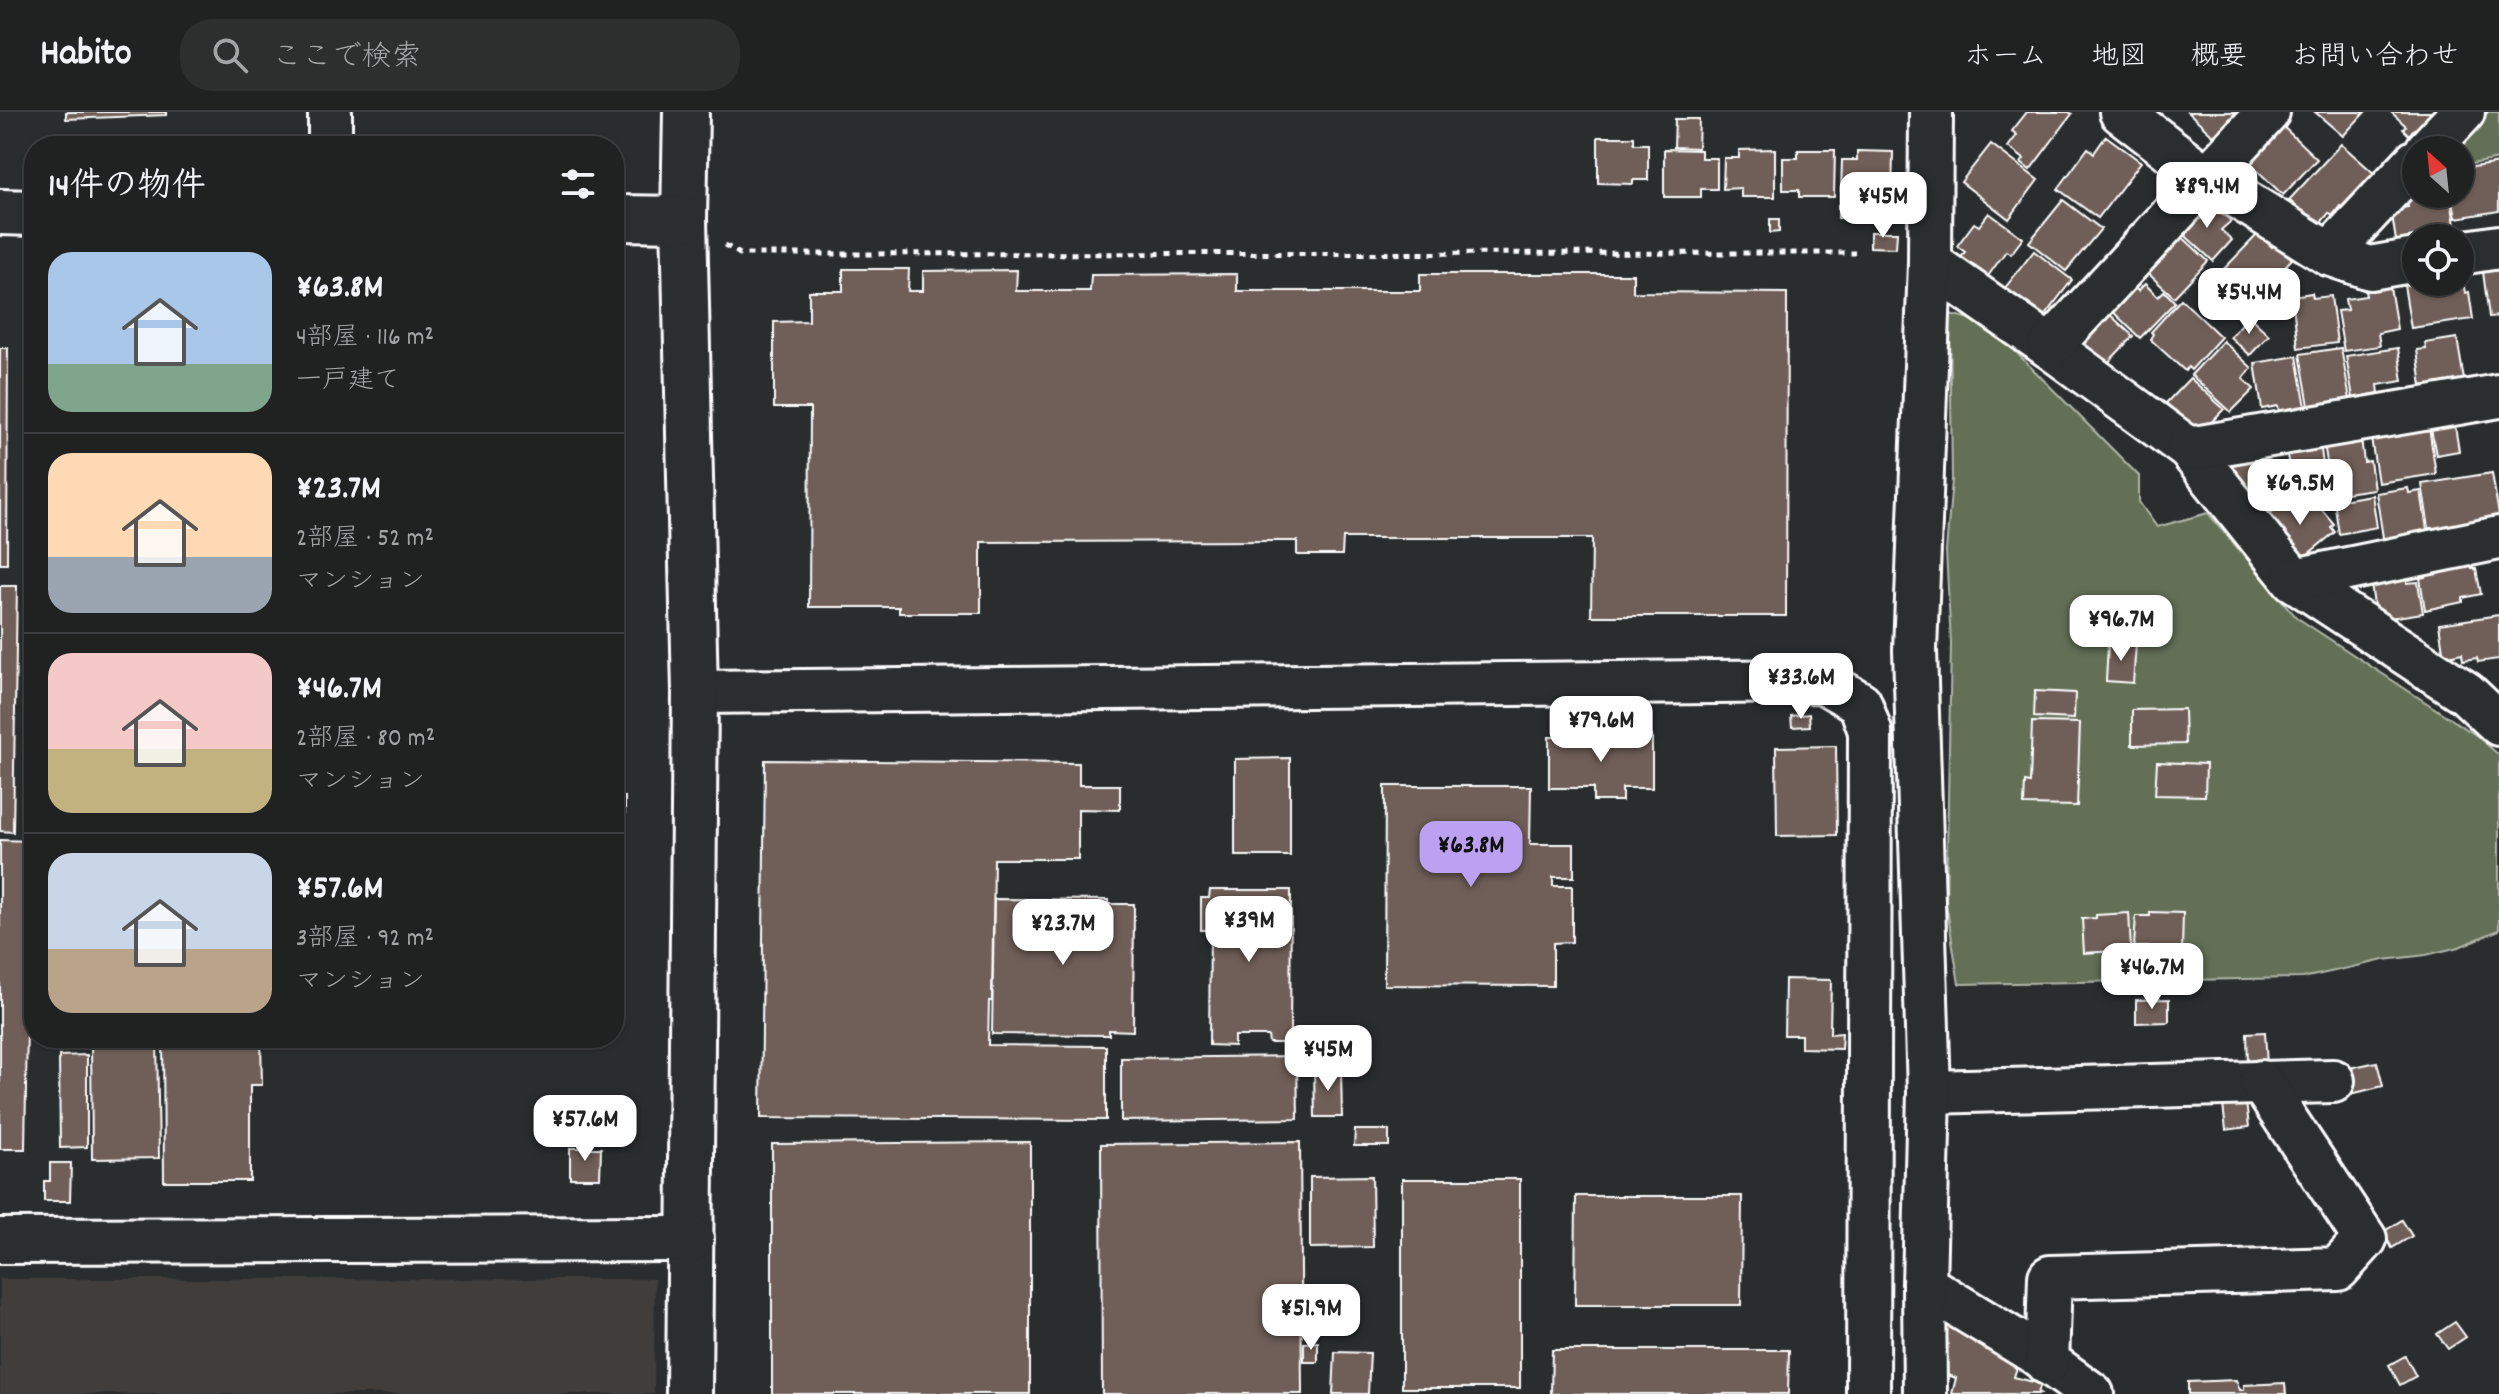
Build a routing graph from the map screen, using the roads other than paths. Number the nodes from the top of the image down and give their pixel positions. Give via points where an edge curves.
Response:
1 (330, 112) edge
2 (686, 112) edge
3 (1931, 112) edge
4 (2121, 112) edge
5 (2268, 112) edge
6 (2463, 112) edge
7 (330, 136) edge
8 (2440, 136) edge
9 (2402, 176) edge
10 (2207, 178) junction
11 (0, 212) edge
12 (24, 213) edge
13 (624, 218) edge
14 (684, 219) junction
15 (2499, 247) edge
16 (2474, 251) edge
17 (2329, 254) junction
18 (2402, 262) edge
19 (1930, 263) junction
20 (2050, 347) junction
21 (2499, 396) edge
22 (2189, 449) junction
23 (2499, 538) edge
24 (2294, 580) junction
25 (695, 692) junction
26 (2499, 724) edge
27 (2333, 1081) dead end
28 (2261, 1082) junction
29 (1929, 1092) junction
30 (691, 1239) junction
31 (0, 1241) edge
32 (1924, 1285) junction
33 (2047, 1363) junction
34 (689, 1394) edge
35 (1868, 1394) edge
36 (1925, 1394) edge
37 (2092, 1394) edge

1 - 7 street
2 - 14 street
3 - 19 street
4 - 10 street
5 - 10 street
6 - 8 street
9 - 17 street
10 - 17 street
10 - 20 street
11 - 12 street
13 - 14 street
14 - 25 street
15 - 16 street
17 - 18 street via 2370,268
19 - 20 street
19 - 29 street via 1915,650
20 - 22 street
21 - 22 street
22 - 24 street
23 - 24 street
24 - 26 street via 2466,693
25 - 30 street
25 - 35 street via 1822,681 1860,703 1870,731
27 - 28 street
28 - 29 street
28 - 33 street via 2365,1239 2338,1269 2050,1277
29 - 32 street
30 - 31 street
30 - 34 street
32 - 33 street
32 - 36 street
33 - 37 street

